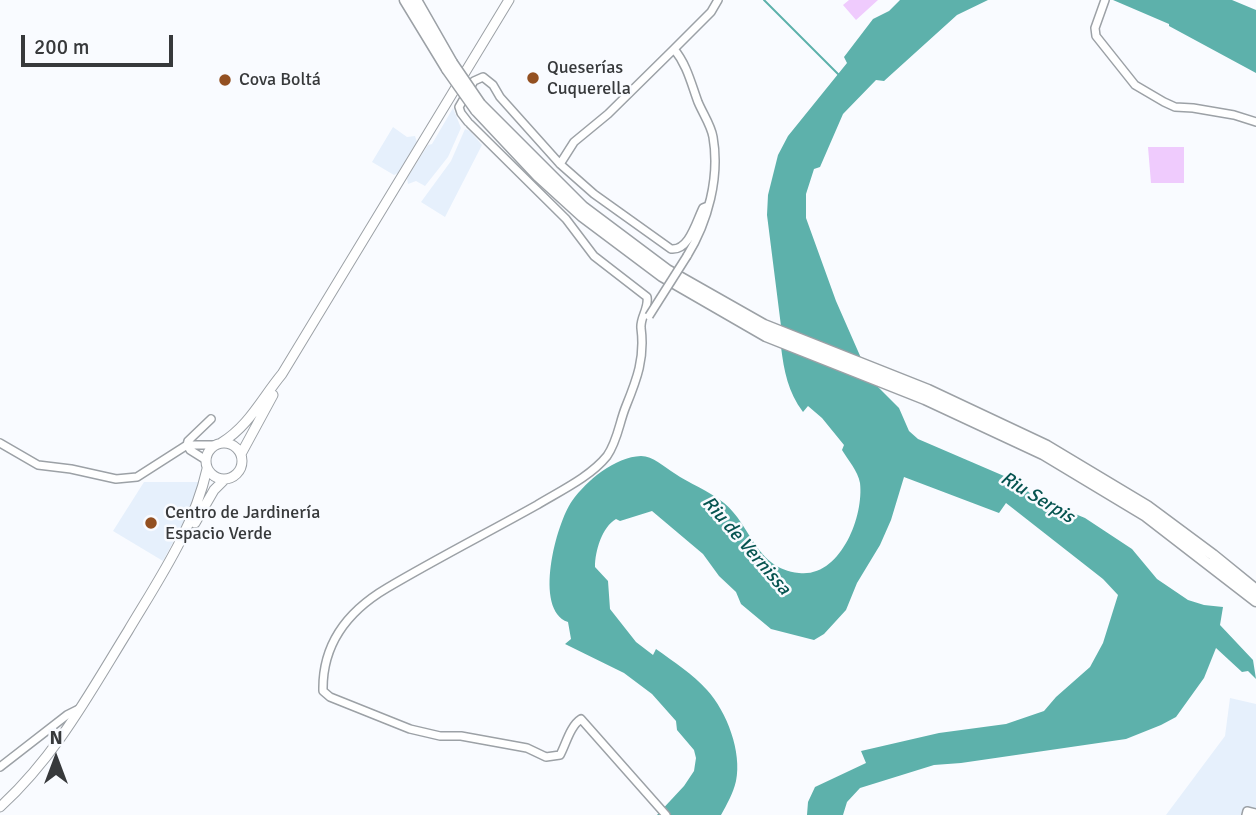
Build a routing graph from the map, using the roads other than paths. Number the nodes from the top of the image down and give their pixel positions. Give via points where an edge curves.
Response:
1 (405, 0) edge
2 (416, 0) edge
3 (509, 0) edge
4 (718, 0) edge
5 (1105, 0) edge
6 (674, 49) junction
7 (449, 66) junction
8 (1256, 122) edge
9 (560, 164) junction
10 (708, 206) junction
11 (642, 333) junction
12 (282, 374) junction
13 (894, 381) junction
14 (211, 419) dead end
15 (0, 443) edge
16 (192, 444) junction
17 (218, 444) junction
18 (241, 453) junction
19 (207, 464) junction
20 (225, 480) junction
21 (176, 550) junction
22 (1256, 590) edge
23 (1256, 601) edge
24 (79, 709) junction
25 (0, 767) edge
26 (0, 807) edge
27 (1256, 813) edge
28 (666, 815) edge
29 (1245, 815) edge

1 - 7 highway
2 - 7 highway
3 - 12 main road
4 - 6 street
5 - 8 street via 1096,36 1137,87 1175,107
6 - 9 street via 575,142
6 - 10 street via 713,135 714,173
7 - 13 highway, bridge via 478,107 560,197 626,251 766,336
9 - 10 street via 671,249 684,246
9 - 11 street via 493,85 483,77 474,81 459,107 461,113 569,222 594,256 645,295 648,302
10 - 11 street, bridge via 698,237
11 - 28 street via 638,379 606,456 564,489 399,580 358,608 335,638 322,687 330,697 410,729 527,748 546,757 560,755 574,724 581,719
12 - 17 main road via 251,418
12 - 18 main road
13 - 22 highway via 1047,446 1147,506
13 - 23 highway via 1031,448 1116,496
14 - 16 street
15 - 16 street via 38,465 116,479 137,477
16 - 17 street
16 - 19 street
17 - 18 main road via 233,445
17 - 19 main road via 207,454
18 - 20 main road via 240,471
19 - 20 main road via 214,477
19 - 21 main road via 202,496
20 - 21 main road
21 - 24 main road
24 - 25 street
24 - 26 main road via 36,772
27 - 29 street via 1247,811

